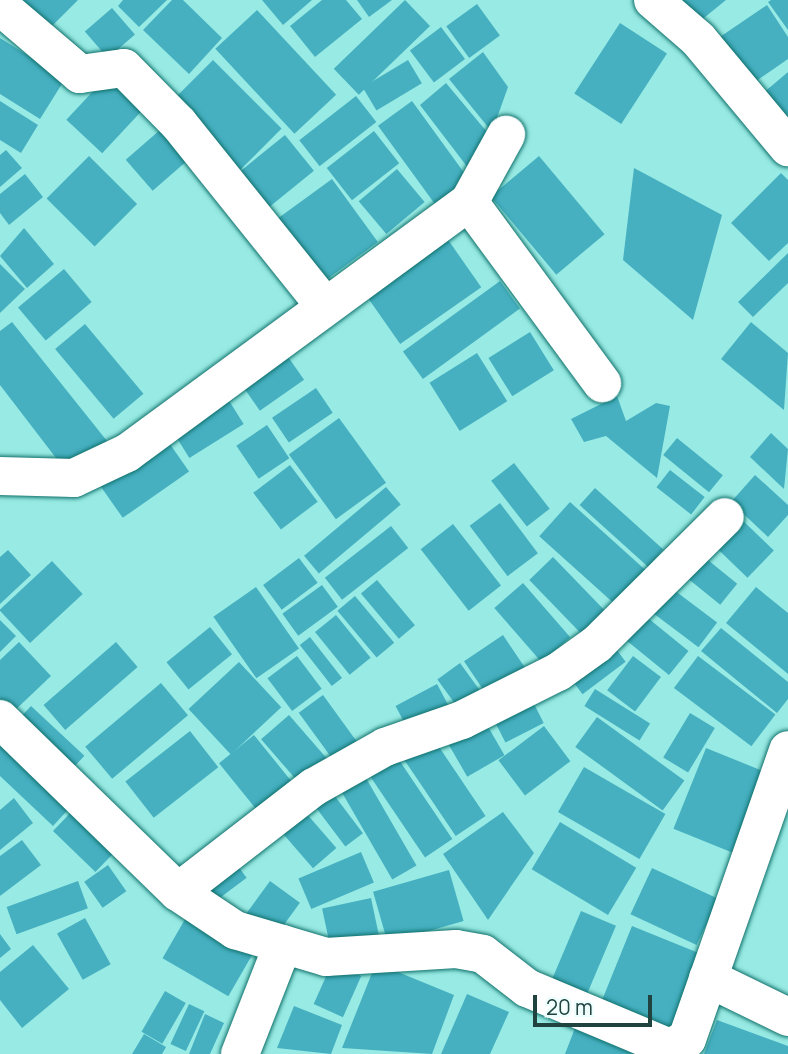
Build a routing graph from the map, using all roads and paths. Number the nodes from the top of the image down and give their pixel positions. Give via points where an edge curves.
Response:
1 (653, 0) edge
2 (0, 6) edge
3 (506, 135) dead end
4 (788, 147) edge
5 (469, 202) junction
6 (324, 305) junction
7 (602, 383) dead end
8 (0, 475) edge
9 (725, 517) dead end
10 (0, 719) edge
11 (788, 750) edge
12 (776, 826) edge
13 (178, 892) junction
14 (282, 944) junction
15 (708, 978) junction
16 (788, 1017) edge
17 (240, 1054) edge

1 - 4 street via 698,39
2 - 6 street via 80,74 124,68 179,124
3 - 5 street
5 - 6 street
5 - 7 street
6 - 8 street via 128,453 74,478
9 - 13 street via 597,644 558,672 462,720 385,747 314,787
10 - 13 street
11 - 12 street
12 - 15 street
13 - 14 street via 235,930
14 - 15 street via 326,957 456,949 483,954 527,988 670,1048 687,1039
14 - 17 street
15 - 16 street

